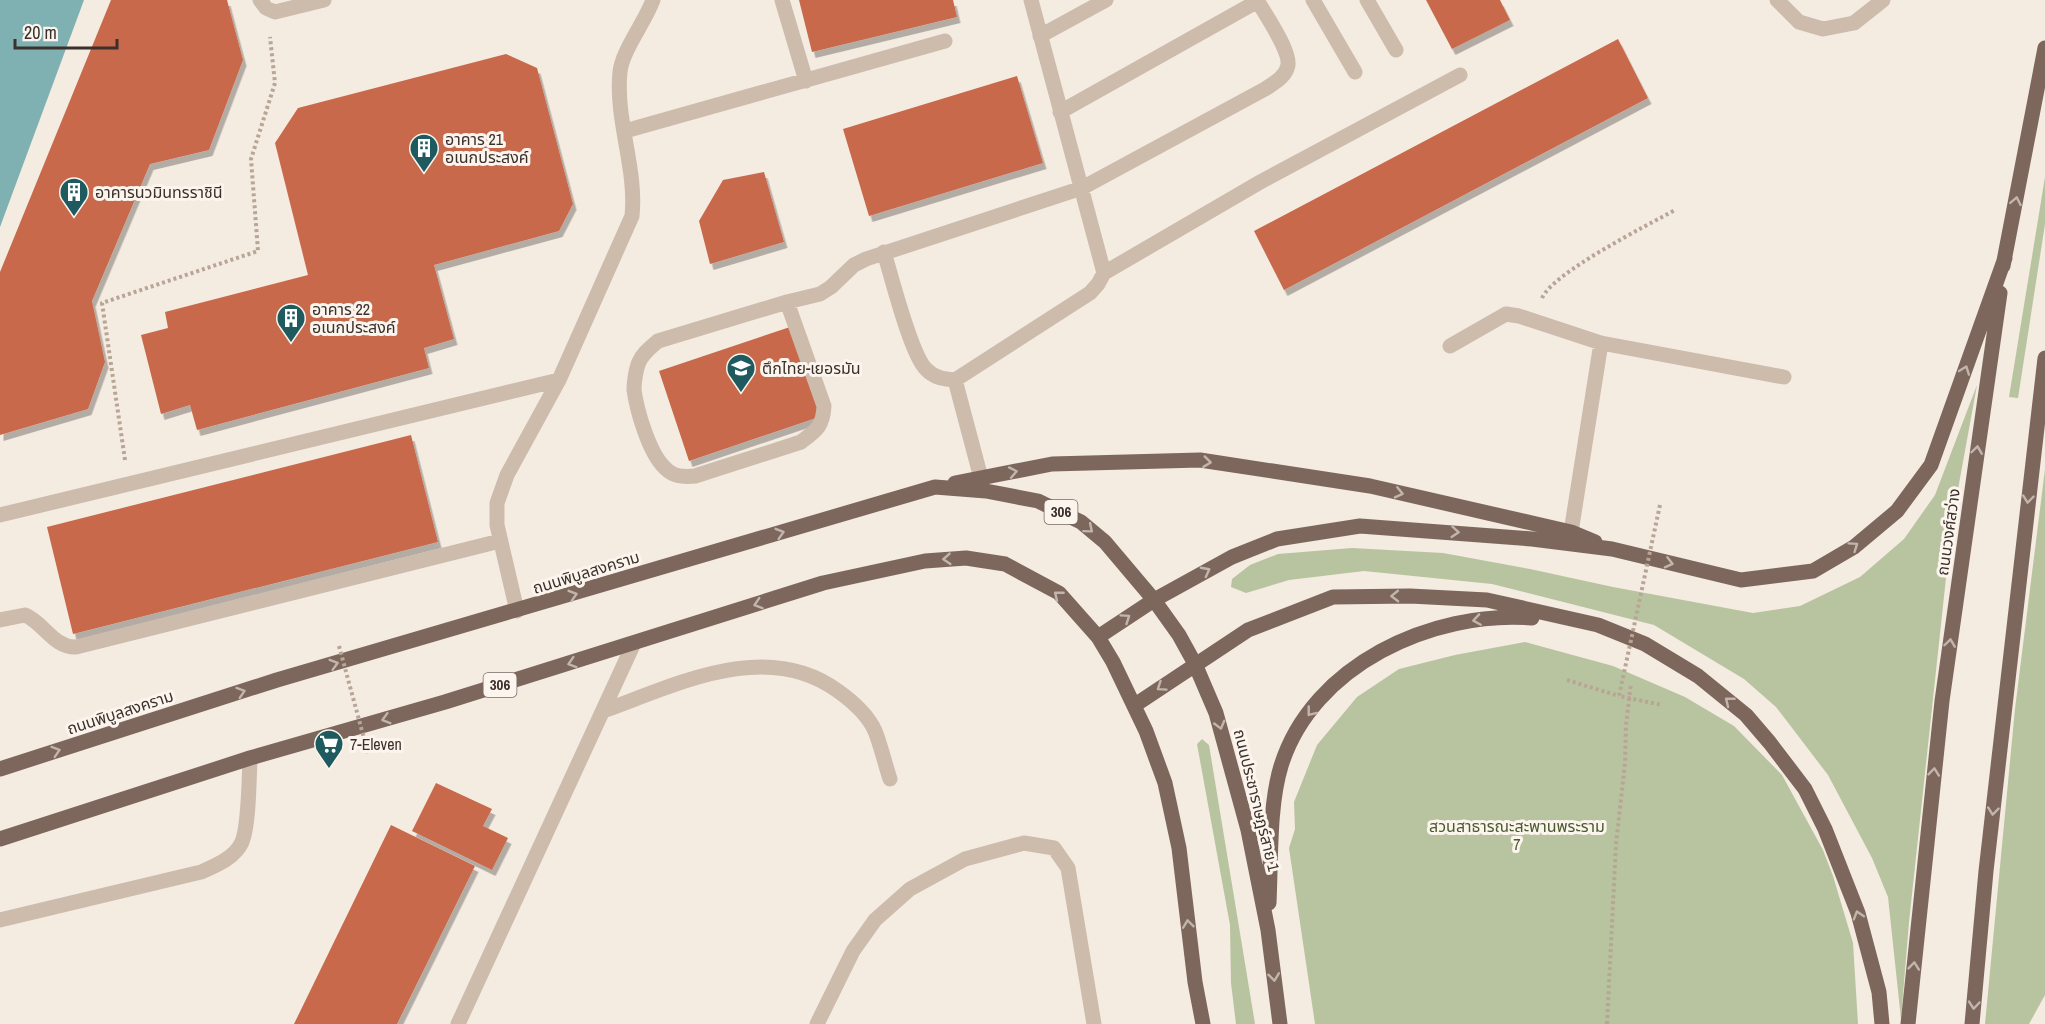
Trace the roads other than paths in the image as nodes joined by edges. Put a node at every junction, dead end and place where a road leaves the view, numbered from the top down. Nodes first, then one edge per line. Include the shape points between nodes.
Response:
1 (324, 0) edge
2 (653, 0) edge
3 (782, 0) edge
4 (1031, 0) edge
5 (1106, 0) edge
6 (1313, 0) edge
7 (1367, 0) edge
8 (1777, 0) edge
9 (1883, 0) edge
10 (1257, 1) edge
11 (263, 4) edge
12 (1040, 36) junction
13 (945, 41) dead end
14 (2045, 48) edge
15 (1396, 50) dead end
16 (1355, 72) dead end
17 (1460, 75) dead end
18 (806, 81) junction
19 (1060, 112) junction
20 (625, 131) junction
21 (1082, 188) junction
22 (884, 252) junction
23 (2005, 258) junction
24 (1104, 273) junction
25 (787, 302) junction
26 (1601, 343) junction
27 (1450, 346) dead end
28 (2045, 357) edge
29 (1784, 377) dead end
30 (559, 380) junction
31 (955, 380) junction
32 (981, 478) junction
33 (935, 487) junction
34 (0, 516) edge
35 (1571, 531) junction
36 (500, 540) junction
37 (1612, 549) junction
38 (1154, 600) junction
39 (517, 611) junction
40 (0, 620) edge
41 (1598, 625) junction
42 (1098, 637) junction
43 (634, 644) junction
44 (1195, 664) junction
45 (1135, 705) junction
46 (603, 711) junction
47 (250, 758) junction
48 (0, 769) edge
49 (890, 779) dead end
50 (0, 839) edge
51 (0, 920) edge
52 (1268, 930) junction
53 (458, 1024) edge
54 (817, 1024) edge
55 (1094, 1024) edge
56 (1203, 1024) edge
57 (1280, 1024) edge
58 (1882, 1024) edge
59 (1908, 1024) edge
60 (1972, 1024) edge

1 - 11 street via 275,12
2 - 20 street via 620,70
3 - 18 street
4 - 12 street
5 - 12 street
6 - 16 street
7 - 15 street
8 - 9 street via 1799,22 1823,29 1854,23
10 - 19 street
10 - 21 street via 1285,52 1288,65 1283,77
12 - 19 street
13 - 18 street
23 -> 14 main road, ถนนวงศ์สว่าง
17 - 24 street via 1262,181
18 - 20 street
19 - 21 street
20 - 30 street via 634,198 632,216
21 - 22 street
21 - 24 street
22 - 25 street via 854,265 820,294
22 - 31 street via 924,368 939,378
37 -> 23 main road via 1741,580 1813,571 1854,547 1897,511 1931,465
59 -> 23 main road, ถนนวงศ์สว่าง via 1942,701
24 - 31 street via 1090,293
25 - 25 street via 658,342 646,351 638,364 634,388 655,456 665,469 680,477 695,476 801,442 816,431 823,420 824,406
26 - 27 street via 1506,314
26 - 29 street
26 - 35 street
28 -> 60 main road
30 - 34 street
30 - 36 street via 507,475 497,503
31 - 32 street
32 - 33 main road
32 -> 35 main road via 1052,464 1200,460 1370,486
33 -> 38 main road, ถนนพิบูลสงคราม / 306 via 1038,501 1081,522 1105,542
39 -> 33 main road, ถนนพิบูลสงคราม / 306
35 - 37 main road
36 - 39 street
36 - 40 street via 76,647 61,645 41,624 25,615
38 -> 37 main road via 1232,557 1277,539 1360,526
42 -> 38 main road
38 - 44 main road, ถนนประชาราษฎร์สาย 1
48 -> 39 main road, ถนนพิบูลสงคราม / 306
41 -> 44 main road via 1487,600 1333,597 1248,630
41 -> 52 main road via 1507,616 1432,630 1394,644 1357,666 1326,693 1299,728 1281,766 1273,814
58 -> 41 main road via 1879,992 1858,913 1805,789 1746,715 1698,676 1645,644
42 -> 43 main road, 306 via 1059,593 1005,564 966,558 925,561 823,583
42 - 45 main road
43 - 46 street
43 -> 47 main road, 306
44 -> 45 main road
44 -> 52 main road, ถนนประชาราษฎร์สาย 1 via 1216,713 1246,819
56 -> 45 main road via 1179,848 1165,783
46 - 49 street via 704,674 763,665 793,670 826,682 853,702 874,729
46 - 53 street
47 - 50 main road, 306
47 - 51 street via 241,843 224,862 201,872
52 -> 57 main road, ถนนประชาราษฎร์สาย 1
54 - 55 street via 853,951 875,920 910,889 965,859 1024,843 1054,848 1068,868

